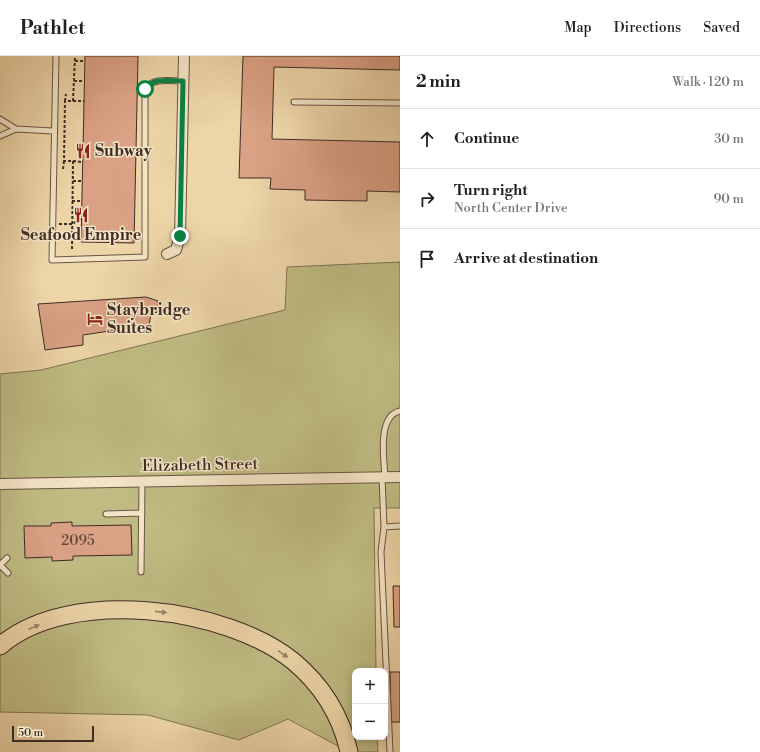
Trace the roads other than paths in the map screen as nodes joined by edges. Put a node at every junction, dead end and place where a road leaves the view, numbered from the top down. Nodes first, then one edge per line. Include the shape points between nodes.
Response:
1 (56, 56) edge
2 (184, 56) edge
3 (183, 81) junction
4 (294, 102) dead end
5 (400, 103) edge
6 (0, 119) edge
7 (16, 129) junction
8 (53, 131) junction
9 (0, 136) edge
10 (167, 254) dead end
11 (400, 411) edge
12 (400, 476) edge
13 (383, 477) junction
14 (142, 482) junction
15 (0, 484) edge
16 (142, 513) junction
17 (106, 514) dead end
18 (400, 526) edge
19 (384, 527) junction
20 (6, 558) dead end
21 (0, 565) edge
22 (142, 572) dead end
23 (8, 573) dead end
24 (0, 646) edge
25 (349, 752) edge
26 (390, 752) edge

1 - 8 lane
2 - 3 street
3 - 8 lane via 154,81 145,89 145,257 52,260
3 - 10 street via 180,236 176,250
4 - 5 lane
6 - 7 lane
7 - 8 lane
7 - 9 lane
11 - 13 lane via 395,412 389,419 384,431
12 - 13 street, Elizabeth Street
13 - 14 street, Elizabeth Street
13 - 19 lane
14 - 15 street, Elizabeth Street
14 - 16 lane
16 - 17 lane
16 - 22 lane
18 - 19 lane
19 - 26 lane via 381,552
20 - 21 lane
21 - 23 lane
24 -> 25 highway via 20,633 43,623 94,611 146,610 176,613 215,622 274,648 309,675 331,703

